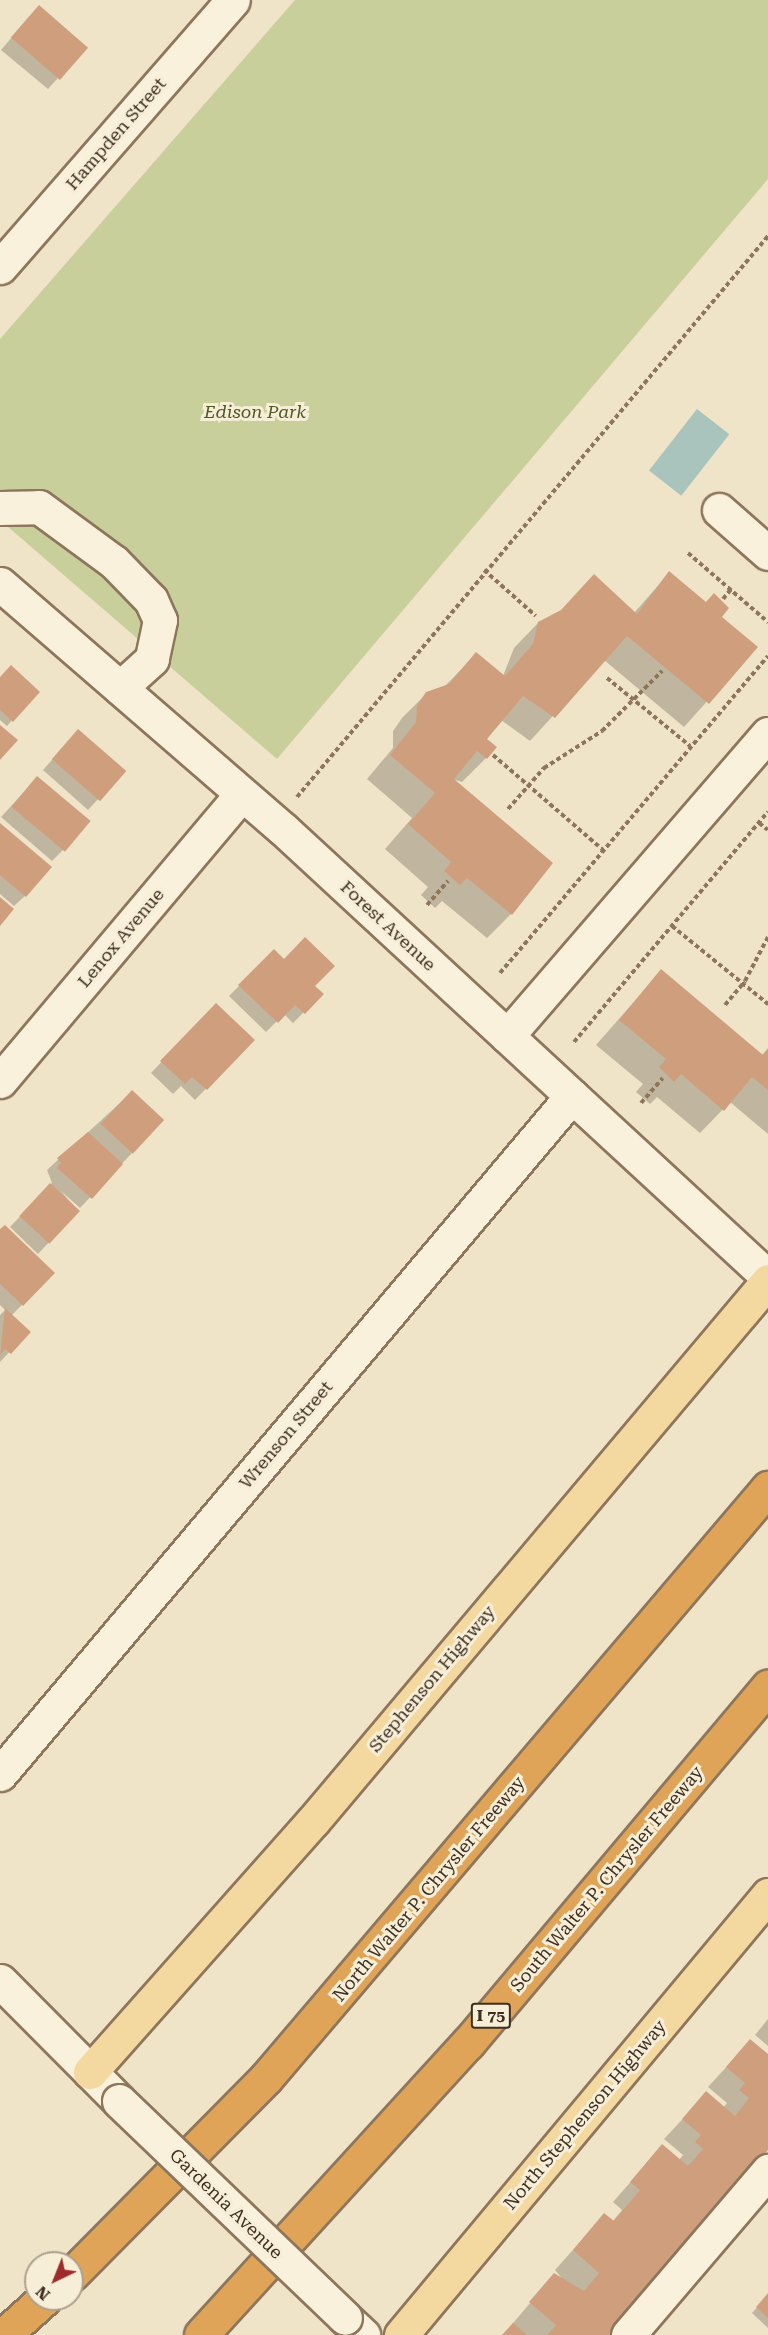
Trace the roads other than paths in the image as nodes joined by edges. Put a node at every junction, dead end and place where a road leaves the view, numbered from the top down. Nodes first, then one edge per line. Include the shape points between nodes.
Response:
1 (233, 0) edge
2 (0, 267) edge
3 (0, 507) edge
4 (719, 510) dead end
5 (768, 553) edge
6 (0, 584) edge
7 (120, 687) junction
8 (768, 734) edge
9 (242, 794) junction
10 (507, 1036) junction
11 (0, 1081) edge
12 (572, 1096) junction
13 (768, 1279) edge
14 (768, 1488) edge
15 (768, 1687) edge
16 (0, 1774) edge
17 (768, 1895) edge
18 (0, 1981) edge
19 (90, 2072) junction
20 (768, 2171) edge
21 (84, 2262) edge
22 (31, 2311) edge
23 (354, 2326) edge
24 (4, 2335) edge
25 (201, 2335) edge
26 (401, 2335) edge
27 (628, 2335) edge

1 - 2 street, Hampden Street
3 - 7 street via 39,507 114,562 151,600 160,620 152,659
4 - 5 street
6 - 7 street, Forest Avenue
7 - 9 street, Forest Avenue
8 - 10 street
9 - 10 street, Forest Avenue
9 - 11 street, Lenox Avenue
10 - 12 street, Forest Avenue
12 - 13 street, Forest Avenue
12 - 16 street, Wrenson Street
13 - 19 main road, Stephenson Highway via 313,1821
14 - 21 highway, North Walter P. Chrysler Freeway via 266,2078
15 - 25 highway, South Walter P. Chrysler Freeway / I 75 via 468,2043
17 - 26 main road, North Stephenson Highway
18 - 19 street, Gardenia Avenue
19 - 23 street, Gardenia Avenue, bridge
20 - 27 street
22 - 24 highway

